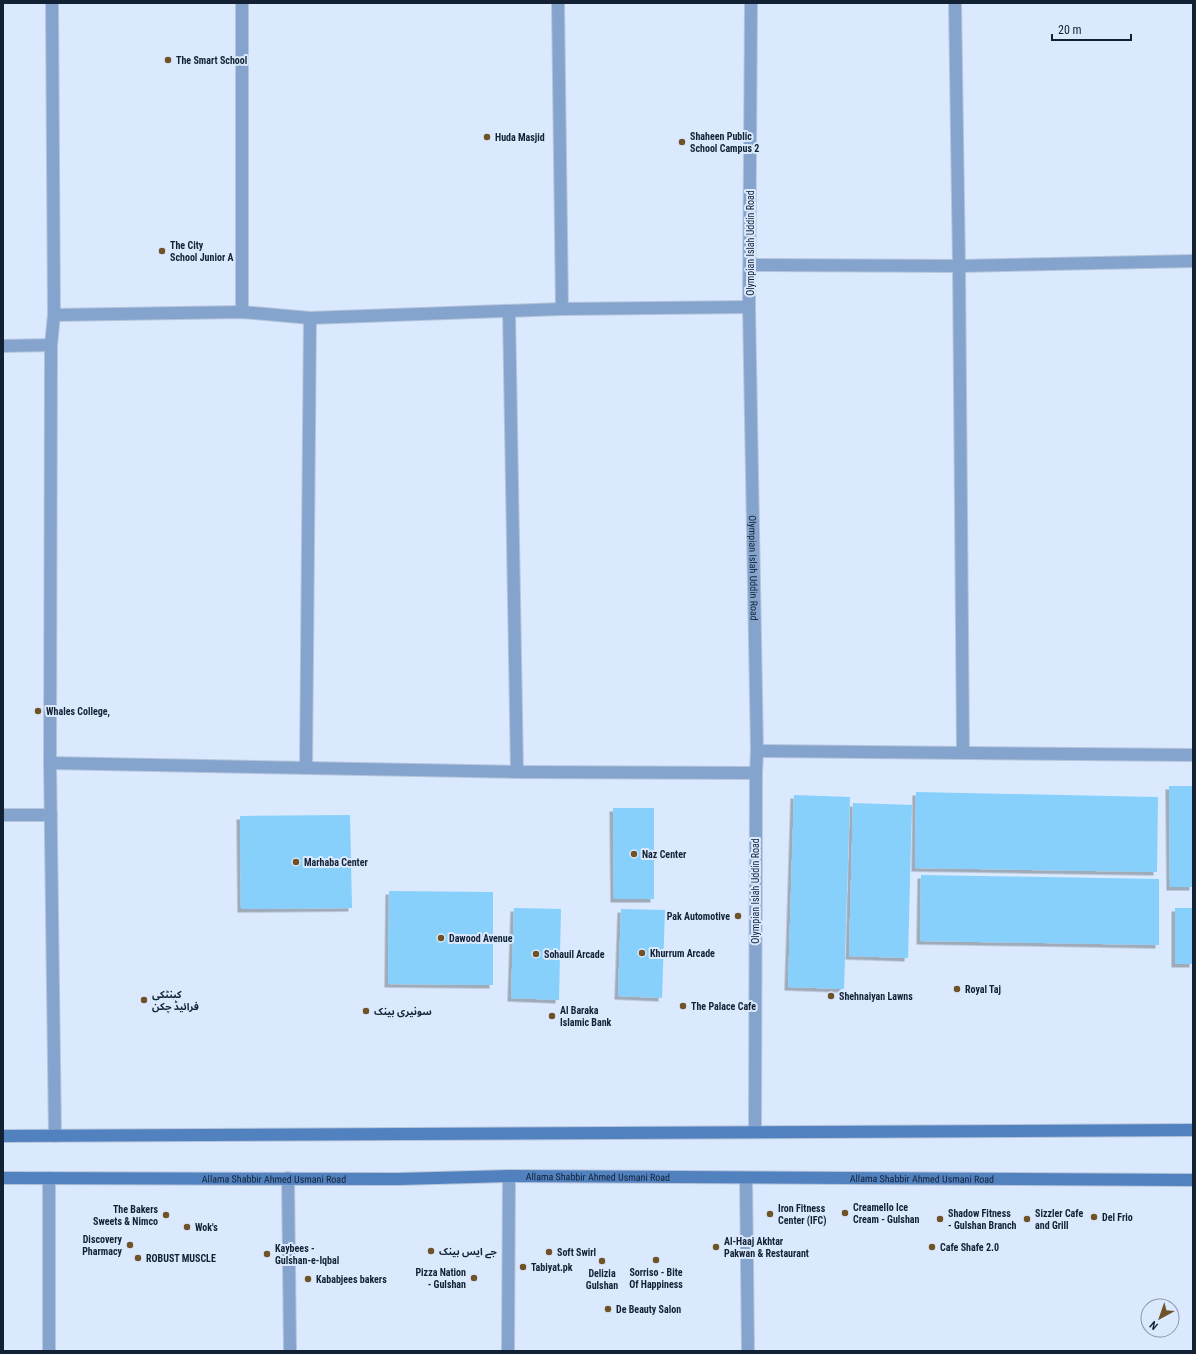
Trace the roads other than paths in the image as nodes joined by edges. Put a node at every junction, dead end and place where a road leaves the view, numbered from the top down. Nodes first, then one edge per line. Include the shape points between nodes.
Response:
1 (52, 3) edge
2 (242, 3) edge
3 (558, 3) edge
4 (751, 3) edge
5 (954, 3) edge
6 (1193, 261) edge
7 (750, 265) junction
8 (959, 266) junction
9 (749, 307) junction
10 (562, 310) junction
11 (509, 311) junction
12 (242, 312) junction
13 (54, 315) junction
14 (310, 318) junction
15 (51, 345) junction
16 (3, 346) edge
17 (757, 751) junction
18 (963, 752) junction
19 (1193, 756) edge
20 (50, 763) junction
21 (306, 768) junction
22 (517, 772) junction
23 (756, 773) junction
24 (51, 814) junction
25 (3, 815) edge
26 (1193, 1130) edge
27 (755, 1132) junction
28 (3, 1136) edge
29 (55, 1136) junction
30 (509, 1176) junction
31 (3, 1178) edge
32 (49, 1178) junction
33 (288, 1178) junction
34 (746, 1178) junction
35 (1193, 1180) edge
36 (49, 1351) edge
37 (290, 1351) edge
38 (508, 1351) edge
39 (748, 1351) edge

1 - 13 street
2 - 12 street
3 - 10 street
4 - 7 street, Olympian Islah Uddin Road
5 - 8 street
6 - 8 street
7 - 8 street
7 - 9 street, Olympian Islah Uddin Road
8 - 18 street
9 - 10 street
9 - 17 street, Olympian Islah Uddin Road
10 - 11 street
11 - 14 street
11 - 22 street
12 - 13 street
12 - 14 street
13 - 15 street
14 - 21 street
15 - 16 street
15 - 20 street
17 - 18 street
17 - 23 street, Olympian Islah Uddin Road
18 - 19 street
20 - 21 street
20 - 24 street
21 - 22 street
22 - 23 street
23 - 27 street, Olympian Islah Uddin Road
24 - 25 street
24 - 29 street
26 - 27 main road
27 - 29 main road
28 - 29 main road
30 - 33 main road, Allama Shabbir Ahmed Usmani Road
30 - 34 main road, Allama Shabbir Ahmed Usmani Road
30 - 38 street
31 - 32 main road, Allama Shabbir Ahmed Usmani Road
32 - 33 main road, Allama Shabbir Ahmed Usmani Road
32 - 36 street
33 - 37 street
34 - 35 main road, Allama Shabbir Ahmed Usmani Road
34 - 39 street

